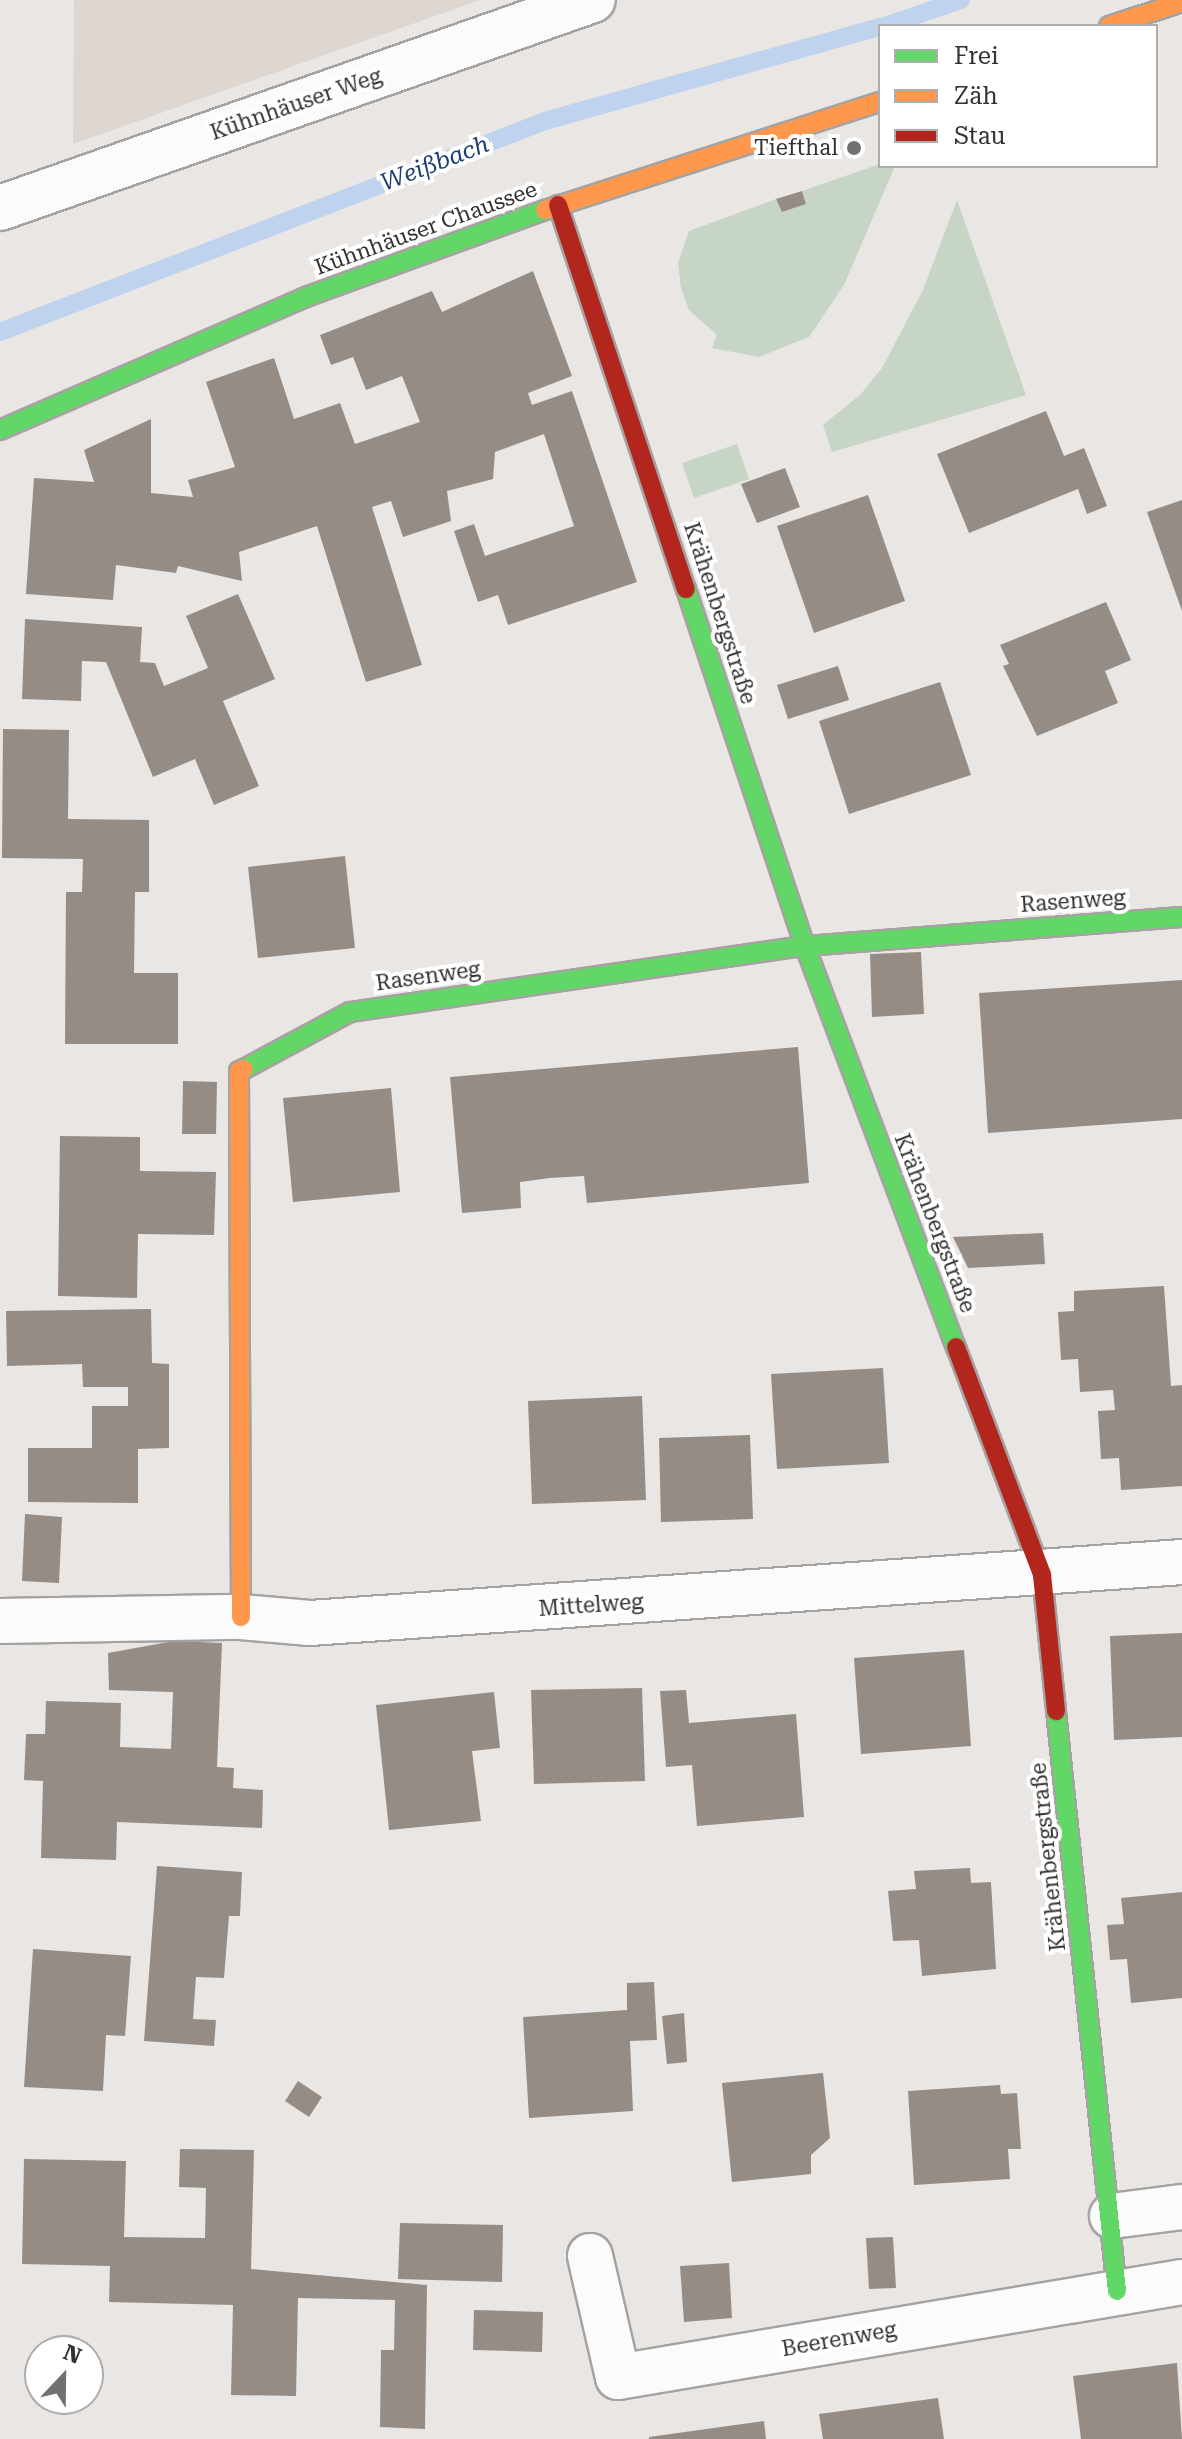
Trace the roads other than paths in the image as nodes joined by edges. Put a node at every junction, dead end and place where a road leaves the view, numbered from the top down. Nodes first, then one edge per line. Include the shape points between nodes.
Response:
1 (593, 0) edge
2 (1182, 2) edge
3 (1115, 24) edge
4 (878, 103) edge
5 (558, 205) junction
6 (0, 208) edge
7 (0, 430) edge
8 (1182, 917) edge
9 (805, 946) junction
10 (1182, 1562) edge
11 (1042, 1575) junction
12 (241, 1617) junction
13 (0, 1621) edge
14 (1182, 2207) edge
15 (1112, 2216) junction
16 (590, 2256) dead end
17 (1182, 2282) edge
18 (1117, 2291) junction

1 - 6 street, Kühnhäuser Weg
2 - 3 street
4 - 5 street, Kühnhäuser Chaussee
5 - 7 street, Kühnhäuser Chaussee via 306,297
5 - 9 street, Krähenbergstraße
8 - 9 street, Rasenweg
9 - 11 street, Krähenbergstraße
9 - 12 street, Rasenweg via 350,1012 239,1071
10 - 11 street, Mittelweg
11 - 12 street, Mittelweg via 310,1623
11 - 15 street, Krähenbergstraße
12 - 13 street, Mittelweg
14 - 15 street
15 - 18 street, Krähenbergstraße
16 - 18 street, Beerenweg via 618,2377
17 - 18 street, Beerenweg

